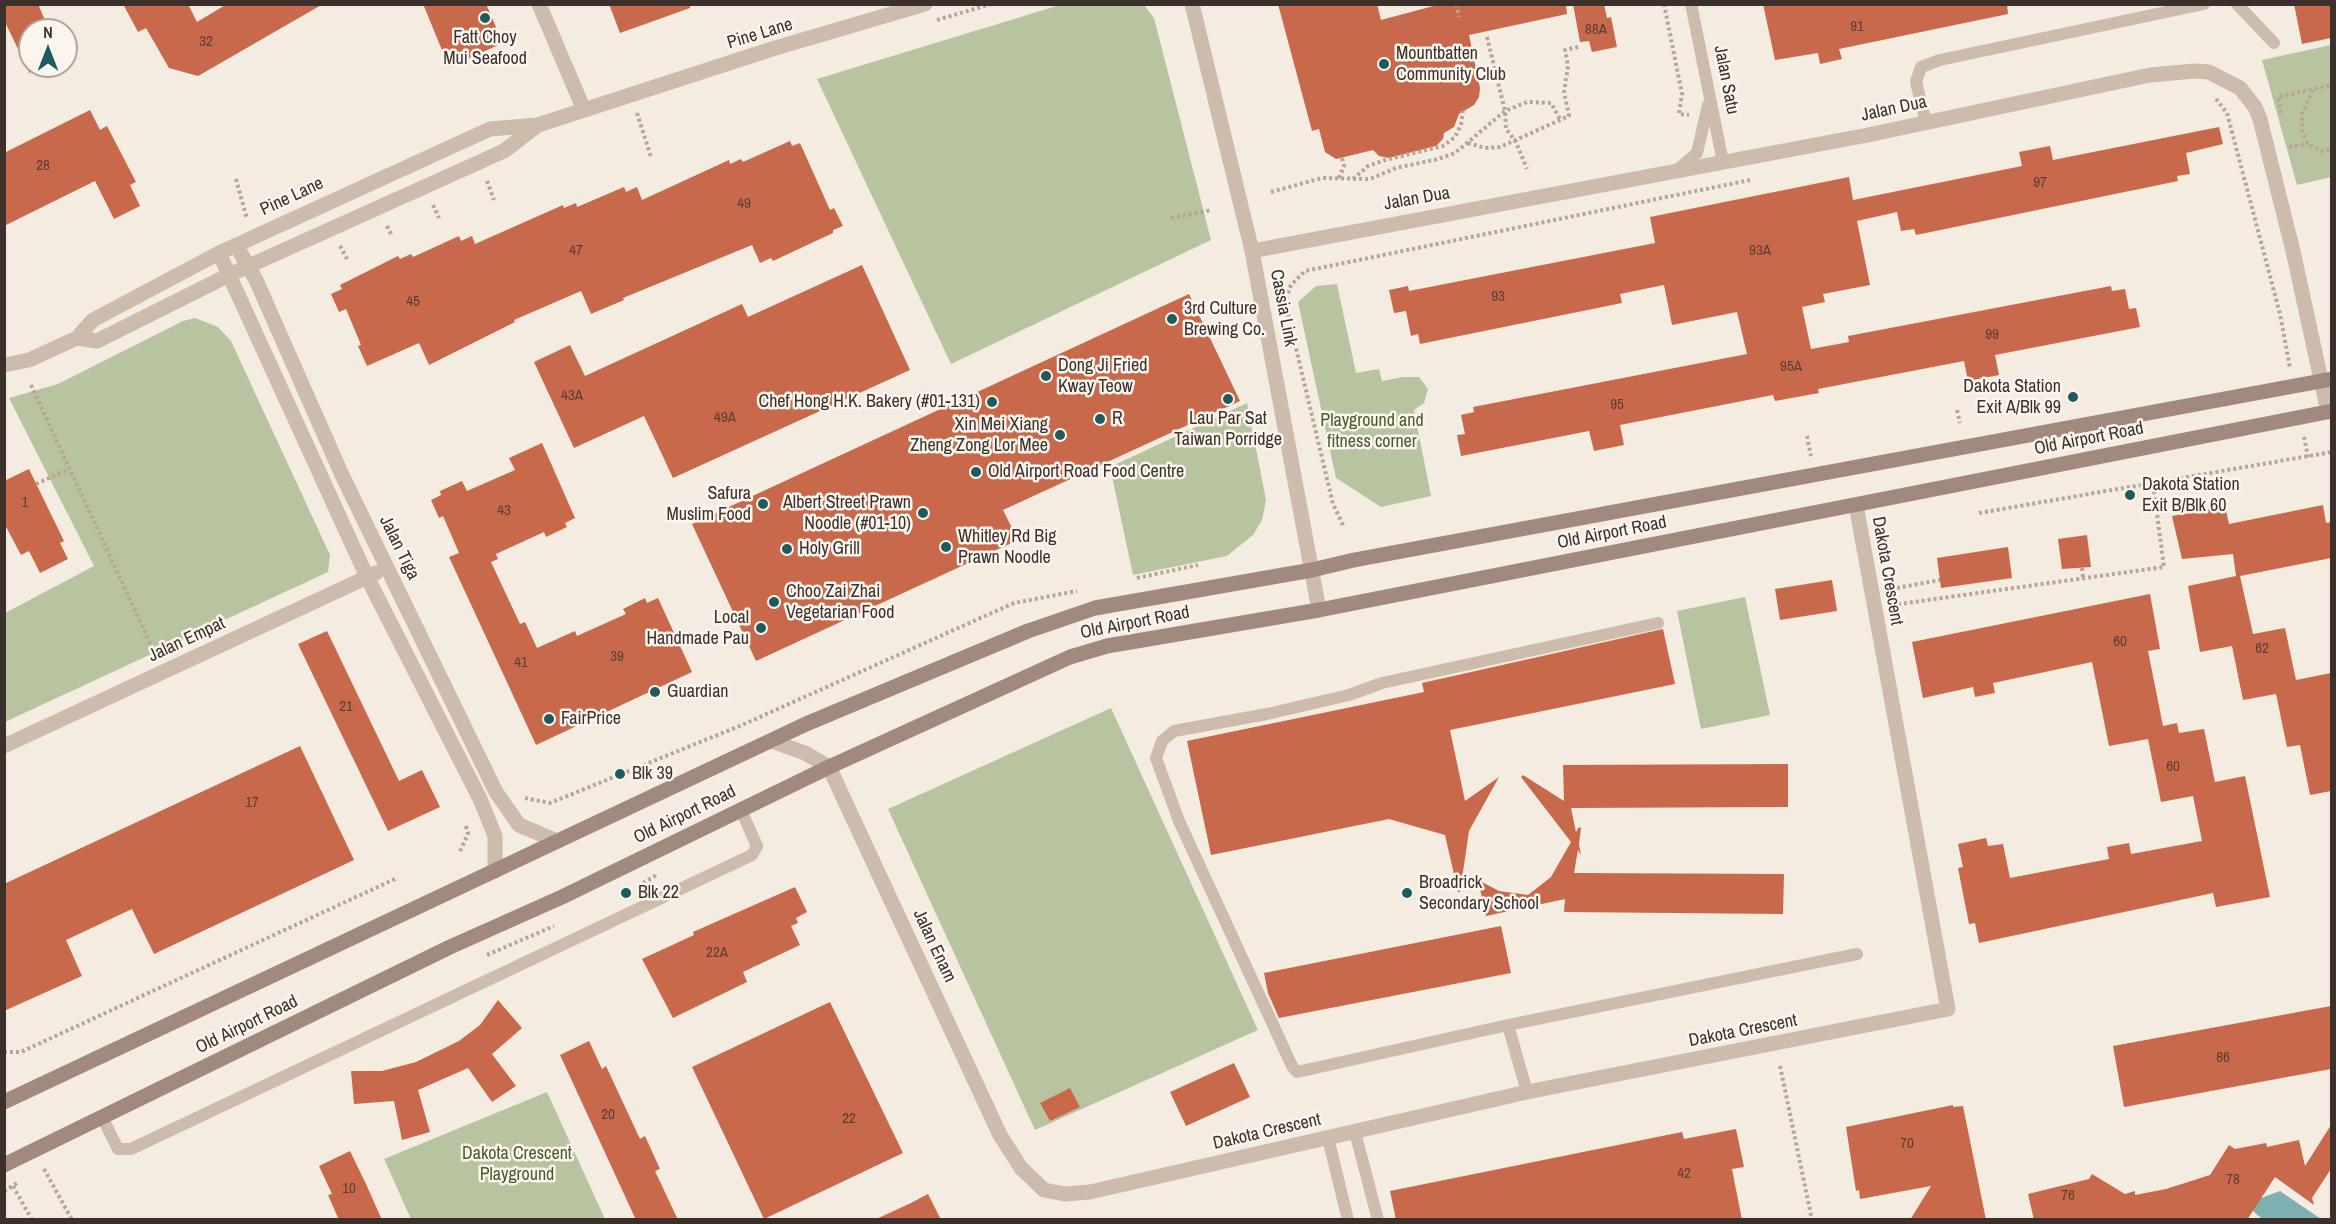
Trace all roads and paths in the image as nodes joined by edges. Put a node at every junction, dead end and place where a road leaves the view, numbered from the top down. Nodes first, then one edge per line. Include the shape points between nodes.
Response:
1 (539, 4) edge
2 (925, 4) edge
3 (1456, 4) edge
4 (1664, 4) edge
5 (1691, 4) edge
6 (2204, 4) edge
7 (2237, 4) edge
8 (1192, 8) edge
9 (2149, 10) edge
10 (1459, 17) dead end
11 (1487, 37) dead end
12 (2274, 43) dead end
13 (1578, 47) dead end
14 (2331, 85) edge
15 (2313, 89) junction
16 (2214, 95) dead end
17 (1710, 96) junction
18 (2278, 97) dead end
19 (584, 110) junction
20 (636, 110) dead end
21 (1463, 111) dead end
22 (1505, 111) junction
23 (1679, 114) dead end
24 (1560, 119) junction
25 (1926, 123) junction
26 (538, 125) junction
27 (1516, 142) junction
28 (1468, 143) junction
29 (2308, 144) junction
30 (2289, 147) dead end
31 (2331, 150) edge
32 (651, 157) dead end
33 (1342, 158) dead end
34 (1723, 162) junction
35 (1527, 169) dead end
36 (1676, 171) junction
37 (1339, 178) junction
38 (1758, 178) dead end
39 (236, 179) dead end
40 (1353, 179) junction
41 (488, 184) dead end
42 (1271, 192) dead end
43 (494, 200) dead end
44 (1212, 210) dead end
45 (247, 218) dead end
46 (1170, 218) dead end
47 (236, 245) junction
48 (340, 246) dead end
49 (1252, 251) junction
50 (219, 253) junction
51 (347, 259) dead end
52 (248, 267) junction
53 (231, 274) junction
54 (77, 338) junction
55 (2285, 345) dead end
56 (4, 365) edge
57 (2327, 380) edge
58 (31, 385) dead end
59 (1957, 410) dead end
60 (2330, 412) edge
61 (1960, 423) dead end
62 (2331, 452) edge
63 (69, 469) junction
64 (342, 475) junction
65 (324, 483) junction
66 (2153, 483) junction
67 (36, 484) dead end
68 (1856, 505) junction
69 (1979, 513) dead end
70 (1343, 525) dead end
71 (1198, 565) dead end
72 (2082, 567) dead end
73 (386, 568) junction
74 (1312, 570) junction
75 (367, 577) junction
76 (1132, 579) dead end
77 (2084, 579) junction
78 (1940, 580) dead end
79 (1088, 588) dead end
80 (1890, 589) dead end
81 (1889, 606) dead end
82 (1319, 610) junction
83 (1658, 623) dead end
84 (163, 672) junction
85 (771, 741) junction
86 (4, 746) edge
87 (829, 767) junction
88 (518, 793) dead end
89 (741, 810) junction
90 (466, 826) dead end
91 (557, 841) junction
92 (460, 851) dead end
93 (495, 871) junction
94 (665, 871) dead end
95 (395, 879) dead end
96 (635, 888) dead end
97 (552, 920) dead end
98 (560, 923) dead end
99 (512, 944) dead end
100 (485, 950) dead end
101 (1857, 954) dead end
102 (1509, 1025) junction
103 (4, 1052) edge
104 (1780, 1066) dead end
105 (1527, 1092) junction
106 (4, 1102) edge
107 (102, 1117) junction
108 (1355, 1132) junction
109 (1328, 1138) junction
110 (4, 1164) edge
111 (54, 1164) dead end
112 (44, 1169) junction
113 (37, 1172) dead end
114 (22, 1181) dead end
115 (13, 1186) junction
116 (1044, 1190) joint
117 (4, 1191) edge
118 (32, 1220) edge
119 (72, 1220) edge
120 (1348, 1220) edge
121 (1378, 1220) edge
122 (1812, 1220) edge

1 - 19 street
2 - 19 street, Pine Lane
3 - 10 path
4 - 23 path via 1682,94
5 - 17 lane, Jalan Satu
6 - 9 lane
7 - 12 lane
8 - 49 street, Cassia Link
9 - 25 lane via 1921,67 1916,82
11 - 22 path
13 - 24 path via 1565,50 1568,66 1564,92 1569,116
14 - 15 path
15 - 18 path
15 - 29 path via 2302,114 2302,131
16 - 55 path via 2227,113
17 - 34 lane, Jalan Satu
17 - 36 lane via 1697,153
19 - 26 street, Pine Lane
20 - 32 path
21 - 40 path via 1458,131 1443,146 1368,166
22 - 24 path via 1527,102 1551,103
22 - 27 path via 1506,129
22 - 28 path
24 - 27 path
25 - 34 street, Jalan Dua
25 - 57 street, Jalan Dua via 2150,75 2209,72 2232,82 2251,102 2260,119
26 - 47 street, Pine Lane via 490,129
26 - 52 street, Pine Lane via 504,151
27 - 28 path via 1485,148
27 - 35 path
28 - 40 path via 1438,159 1396,168 1370,179
29 - 30 path
29 - 31 path via 2322,151
33 - 37 path via 1344,166
34 - 36 street, Jalan Dua
36 - 49 street, Jalan Dua
37 - 40 path
37 - 42 path via 1322,178
38 - 70 path via 1305,271 1291,285 1285,302 1333,504
39 - 45 path
41 - 43 path
44 - 46 path
47 - 50 street, Pine Lane
47 - 52 street, Jalan Tiga
48 - 51 path
49 - 74 street, Cassia Link
50 - 53 street
50 - 54 street, Pine Lane via 93,320
52 - 53 street, Pine Lane
52 - 64 street, Jalan Tiga
53 - 54 street, Pine Lane via 97,341
53 - 65 street
54 - 56 street, Pine Lane via 29,360
57 - 60 street
57 - 74 main road, Old Airport Road
58 - 63 path
59 - 61 path
60 - 68 main road, Old Airport Road
62 - 66 path
63 - 67 path
63 - 84 path
64 - 65 lane
64 - 73 street, Jalan Tiga
65 - 75 street
66 - 69 path
66 - 77 path via 2164,567
68 - 82 main road, Old Airport Road
68 - 105 street, Dakota Crescent via 1948,1009
71 - 76 path
72 - 77 path
73 - 75 street, Jalan Empat
73 - 91 street, Jalan Tiga via 496,792 519,825
74 - 82 street, Cassia Link
74 - 85 main road, Old Airport Road via 1095,608 1028,631
75 - 84 street, Jalan Empat
75 - 93 street via 480,799 495,836
77 - 81 path
78 - 80 path
79 - 88 path via 1014,603 742,725 550,803 528,800
82 - 87 main road, Old Airport Road via 1107,646 1070,657
83 - 102 lane via 1382,682 1348,695 1267,714 1174,731 1162,741 1156,758 1179,821 1297,1072
84 - 86 street, Jalan Empat
85 - 87 street
85 - 91 main road, Old Airport Road
87 - 89 main road, Old Airport Road
87 - 116 street, Jalan Enam via 1000,1135 1021,1168
89 - 107 main road, Old Airport Road
89 - 107 lane via 757,846 752,855 131,1149 118,1149
90 - 92 path via 468,834
91 - 93 main road, Old Airport Road
93 - 106 main road, Old Airport Road
94 - 96 path
95 - 103 path via 21,1052
97 - 100 path
98 - 99 path
101 - 102 lane
102 - 105 lane
104 - 122 path
105 - 108 street, Dakota Crescent
107 - 110 main road, Old Airport Road
108 - 109 street, Dakota Crescent
108 - 121 lane
109 - 116 street, Dakota Crescent via 1090,1192 1065,1194
109 - 120 lane
111 - 112 path
112 - 113 path
112 - 119 path
114 - 115 path
115 - 117 path
115 - 118 path

